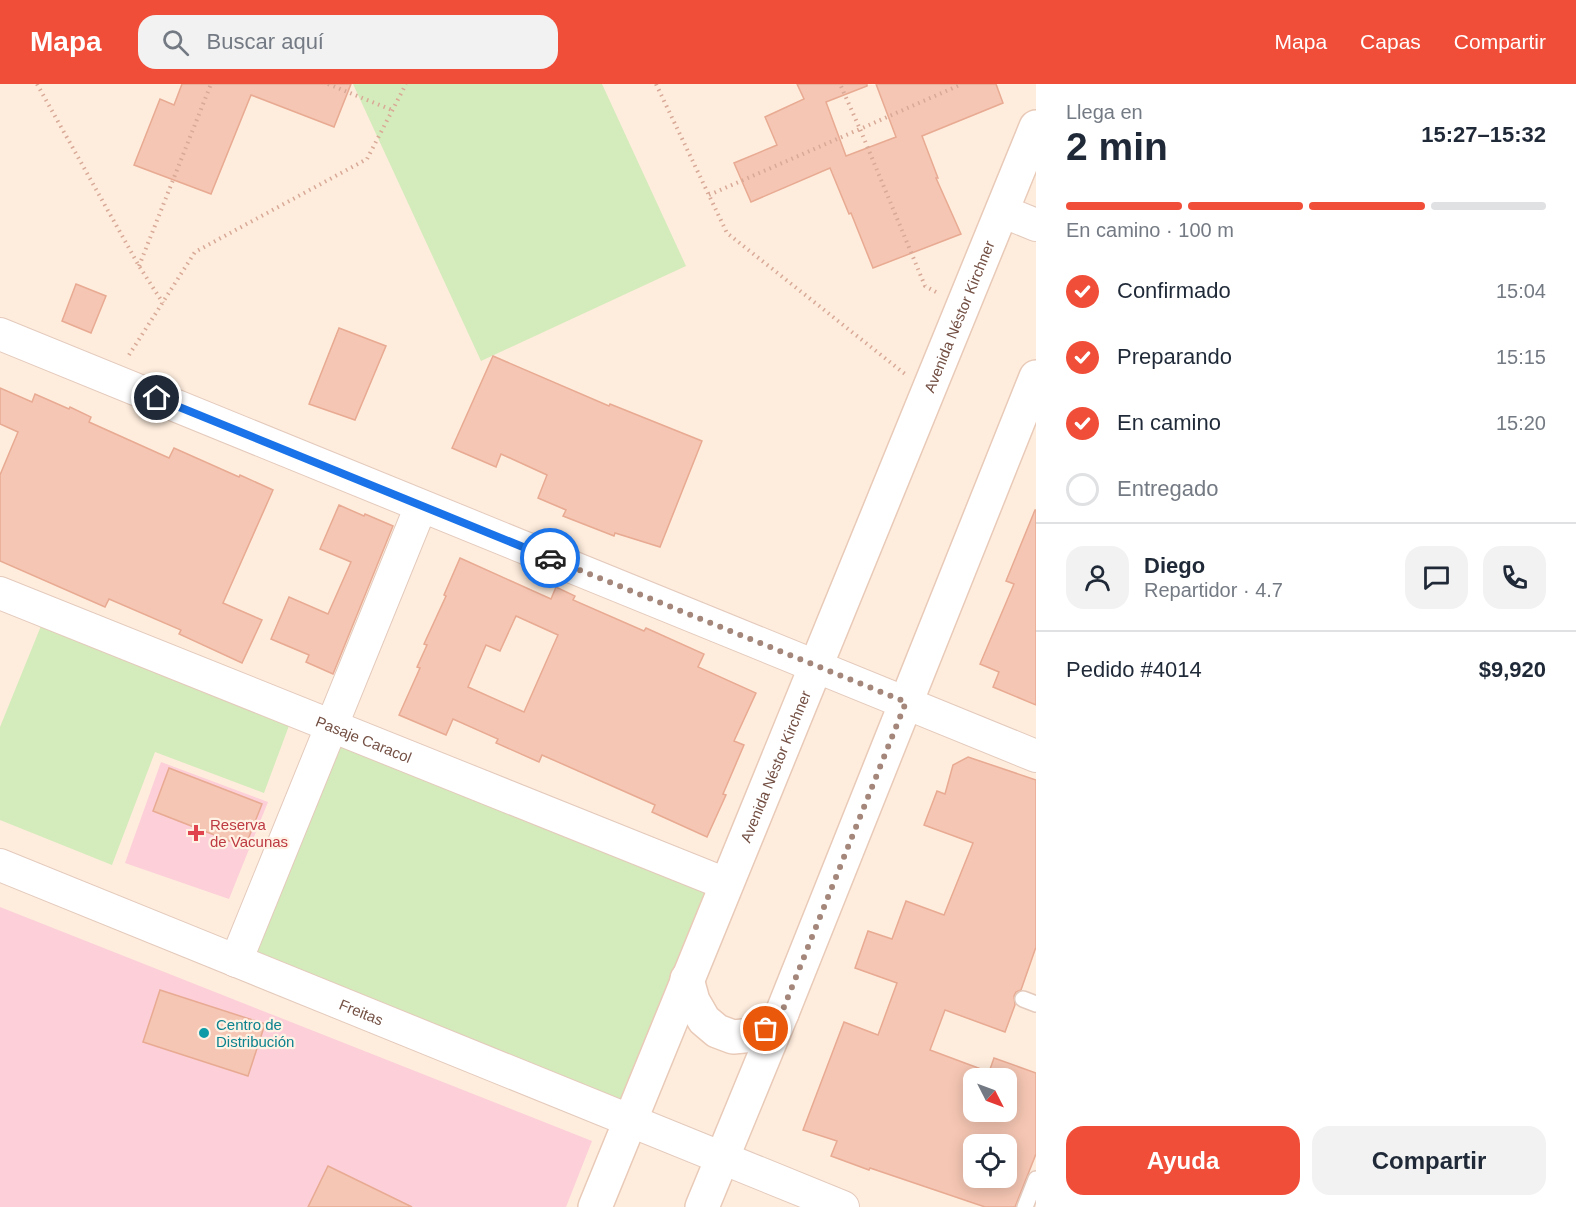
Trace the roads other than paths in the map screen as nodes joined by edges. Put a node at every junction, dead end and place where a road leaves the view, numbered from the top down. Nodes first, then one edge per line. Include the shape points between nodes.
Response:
1 (1036, 127) edge
2 (1002, 211) junction
3 (1036, 225) edge
4 (0, 334) edge
5 (1036, 377) edge
6 (421, 506) junction
7 (0, 593) edge
8 (815, 665) junction
9 (906, 702) junction
10 (333, 726) junction
11 (1036, 756) edge
12 (0, 865) edge
13 (726, 884) junction
14 (236, 961) junction
15 (687, 979) junction
16 (782, 1012) junction
17 (629, 1120) junction
18 (722, 1158) junction
19 (1036, 1179) edge
20 (594, 1207) edge
21 (702, 1207) edge
22 (843, 1207) edge
23 (1025, 1207) edge

1 - 2 main road, Avenida Néstor Kirchner
2 - 3 street
2 - 8 main road, Avenida Néstor Kirchner
4 - 6 street
5 - 9 main road
6 - 8 street
6 - 10 street
7 - 10 street, Pasaje Caracol
8 - 9 street
8 - 13 main road, Avenida Néstor Kirchner
9 - 11 street
9 - 16 main road
10 - 13 street, Pasaje Caracol
10 - 14 street
12 - 14 street, Freitas
13 - 15 main road, Avenida Néstor Kirchner
14 - 17 street, Freitas
15 - 16 main road via 704,1020 733,1037 754,1035 766,1029
15 - 17 main road, Avenida Néstor Kirchner
16 - 18 main road
17 - 18 street, Freitas
17 - 20 main road, Avenida Néstor Kirchner
18 - 21 main road
18 - 22 street, Freitas
19 - 23 lane

